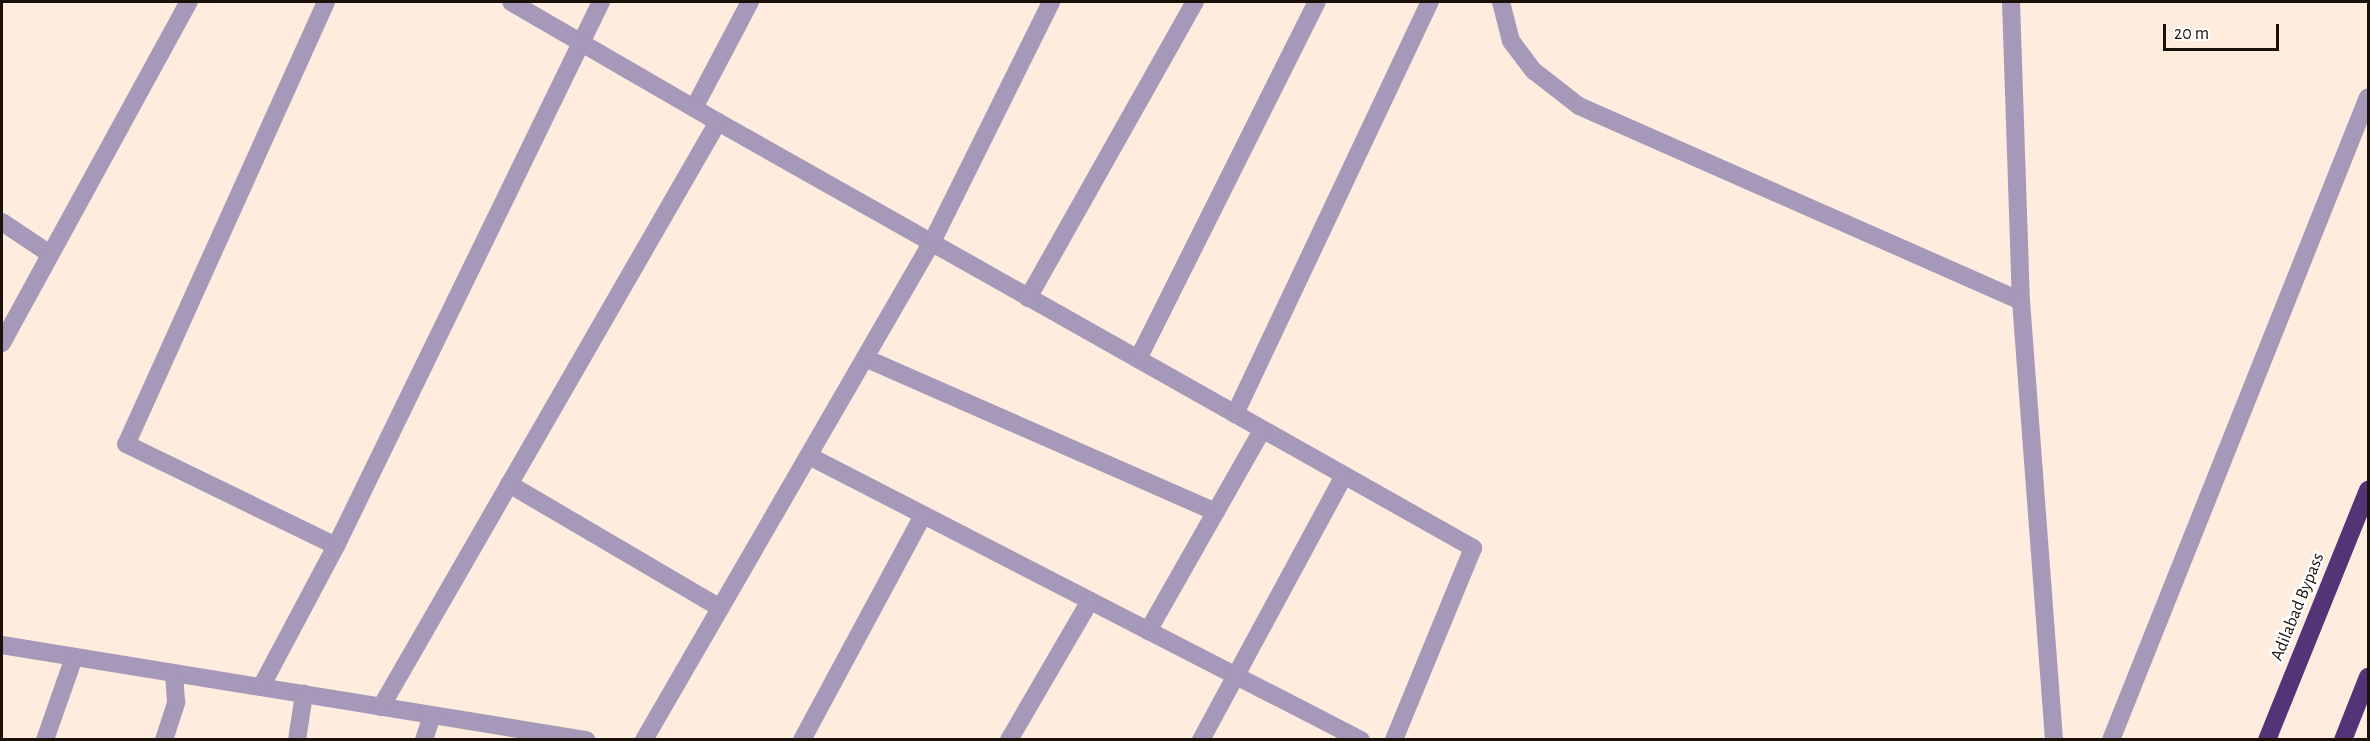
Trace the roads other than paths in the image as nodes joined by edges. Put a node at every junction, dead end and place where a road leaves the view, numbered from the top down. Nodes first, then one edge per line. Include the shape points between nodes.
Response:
1 (189, 2) edge
2 (326, 2) edge
3 (511, 2) edge
4 (601, 2) edge
5 (750, 2) edge
6 (1052, 2) edge
7 (1195, 2) edge
8 (1317, 2) edge
9 (1430, 2) edge
10 (1501, 2) edge
11 (2011, 2) edge
12 (580, 39) junction
13 (2368, 97) edge
14 (694, 108) junction
15 (718, 122) junction
16 (2, 222) edge
17 (933, 240) junction
18 (51, 254) junction
19 (1028, 298) junction
20 (2021, 301) junction
21 (2, 343) edge
22 (865, 358) junction
23 (1138, 359) junction
24 (1235, 414) junction
25 (1262, 429) junction
26 (808, 456) junction
27 (1344, 476) junction
28 (509, 484) junction
29 (2368, 490) edge
30 (1216, 512) junction
31 (923, 515) junction
32 (336, 546) junction
33 (1090, 601) junction
34 (720, 608) junction
35 (1148, 631) junction
36 (2, 645) edge
37 (74, 657) junction
38 (174, 673) junction
39 (1236, 676) junction
40 (2368, 678) edge
41 (261, 687) junction
42 (304, 694) junction
43 (381, 707) junction
44 (432, 715) junction
45 (508, 733) edge
46 (45, 740) edge
47 (164, 740) edge
48 (297, 740) edge
49 (424, 740) edge
50 (586, 740) edge
51 (644, 740) edge
52 (802, 740) edge
53 (1010, 740) edge
54 (1202, 740) edge
55 (1361, 740) edge
56 (1394, 740) edge
57 (2054, 740) edge
58 (2112, 740) edge
59 (2267, 740) edge
60 (2343, 740) edge

1 - 18 street
2 - 32 street via 126,444
3 - 12 street
4 - 12 street
5 - 14 street
6 - 17 street
7 - 19 street
8 - 23 street
9 - 24 street
10 - 20 street via 1510,41 1534,71 1580,106
11 - 20 street
12 - 14 street
12 - 32 street
13 - 58 street
14 - 15 street
15 - 17 street
15 - 28 street
16 - 18 street
17 - 19 street
17 - 22 street
18 - 21 street
19 - 23 street
20 - 57 street
22 - 26 street
22 - 30 street
23 - 24 street
24 - 25 street
25 - 27 street
25 - 30 street
26 - 31 street
26 - 34 street
27 - 39 street
27 - 56 street via 1473,549
28 - 34 street
28 - 43 street
29 - 59 highway, Adilabad Bypass
30 - 35 street
31 - 33 street
31 - 52 street
32 - 41 street
33 - 35 street
33 - 53 street
34 - 51 street
35 - 39 street
36 - 37 street
37 - 38 street
37 - 46 street
38 - 41 street
38 - 47 street via 176,702
39 - 54 street
39 - 55 street
40 - 60 highway
41 - 42 street
42 - 43 street
42 - 48 street
43 - 44 street
44 - 45 street
44 - 49 street
45 - 50 street

